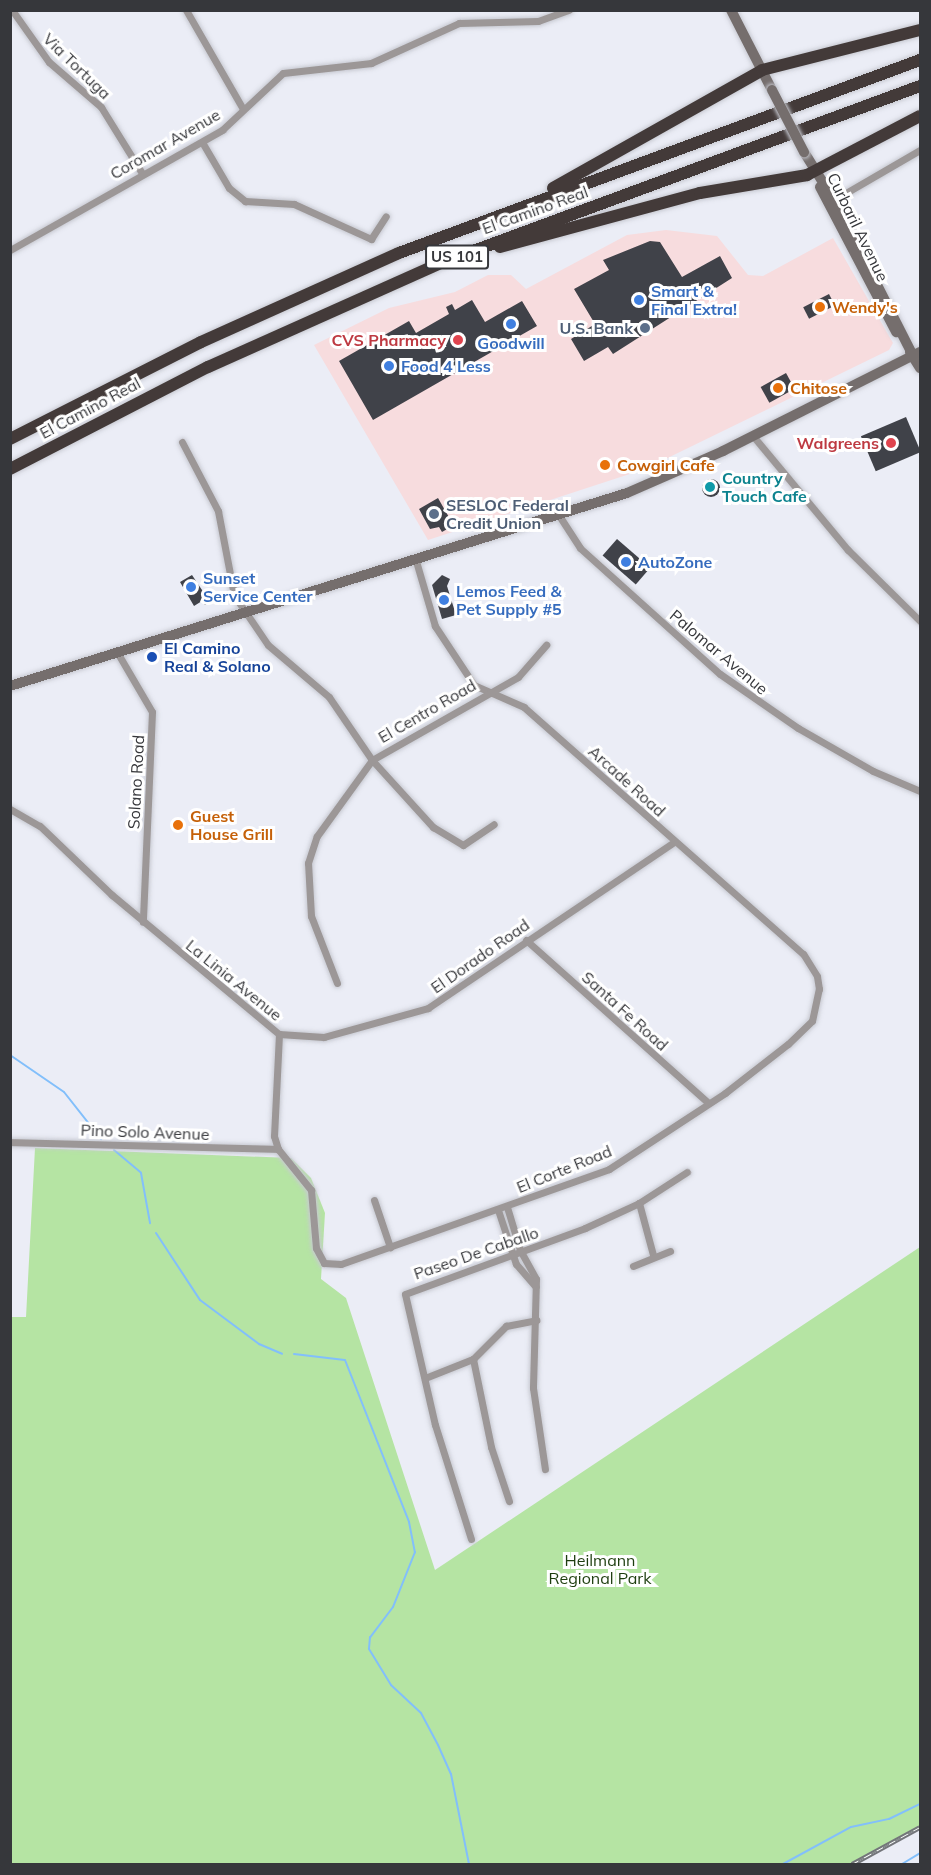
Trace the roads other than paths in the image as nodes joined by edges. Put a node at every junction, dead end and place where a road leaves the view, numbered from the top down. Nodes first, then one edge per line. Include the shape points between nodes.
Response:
1 (12, 10) edge
2 (186, 10) edge
3 (569, 10) edge
4 (731, 10) edge
5 (921, 30) edge
6 (921, 60) edge
7 (762, 70) junction
8 (921, 86) edge
9 (243, 109) junction
10 (921, 116) edge
11 (202, 142) junction
12 (921, 150) edge
13 (815, 172) junction
14 (142, 173) junction
15 (534, 200) junction
16 (831, 202) junction
17 (386, 216) dead end
18 (10, 250) edge
19 (438, 264) junction
20 (917, 354) edge
21 (921, 368) edge
22 (753, 436) junction
23 (10, 439) edge
24 (182, 442) dead end
25 (10, 469) edge
26 (560, 517) junction
27 (416, 561) junction
28 (245, 613) junction
29 (921, 621) edge
30 (546, 645) dead end
31 (117, 652) junction
32 (10, 686) edge
33 (487, 691) junction
34 (372, 760) junction
35 (921, 791) edge
36 (10, 808) edge
37 (494, 824) dead end
38 (674, 842) junction
39 (143, 922) junction
40 (526, 940) junction
41 (337, 983) dead end
42 (812, 1021) joint
43 (279, 1034) junction
44 (707, 1102) junction
45 (10, 1142) edge
46 (278, 1149) junction
47 (687, 1172) dead end
48 (374, 1200) dead end
49 (639, 1203) junction
50 (507, 1207) junction
51 (498, 1210) junction
52 (513, 1230) junction
53 (504, 1233) junction
54 (390, 1247) junction
55 (520, 1250) junction
56 (670, 1251) dead end
57 (511, 1253) junction
58 (653, 1255) junction
59 (327, 1264) joint
60 (633, 1266) dead end
61 (536, 1287) junction
62 (536, 1320) junction
63 (473, 1359) junction
64 (425, 1377) junction
65 (545, 1469) dead end
66 (509, 1501) dead end
67 (471, 1539) dead end

1 - 14 street, Via Tortuga via 50,62 101,107
2 - 9 street
3 - 9 street, Coromar Avenue via 538,21 459,22 371,63 291,70
4 - 7 main road, Curbaril Avenue
5 - 7 highway
6 - 15 highway, El Camino Real / US 101
7 - 13 main road, Curbaril Avenue, bridge
7 - 15 highway
8 - 19 highway, El Camino Real / US 101
9 - 11 street, Coromar Avenue via 228,126
10 - 13 highway
11 - 14 street, Coromar Avenue
11 - 17 street via 229,188 245,201 294,204 371,238
12 - 16 street
13 - 16 main road, Curbaril Avenue
13 - 19 highway via 661,202
14 - 18 street, Coromar Avenue
15 - 23 highway, El Camino Real / US 101 via 281,304
16 - 20 main road, Curbaril Avenue
19 - 25 highway, El Camino Real / US 101 via 208,367
20 - 21 main road, Curbaril Avenue
20 - 22 main road
22 - 26 main road via 649,484
22 - 29 street via 848,550
24 - 28 street via 218,511 231,586
26 - 27 main road
26 - 35 street, Palomar Avenue via 580,549 720,674 798,728 873,771
27 - 28 main road
27 - 33 street, Arcade Road via 435,626 474,685
28 - 31 main road
28 - 34 street via 268,645 345,715
30 - 33 street, El Centro Road via 533,665
31 - 32 main road
31 - 39 street, Solano Road via 152,712
33 - 34 street, El Centro Road
33 - 38 street, Arcade Road via 524,707
34 - 37 street via 423,818 453,842 470,844
34 - 41 street, El Centro Road via 323,826 309,854 311,916
36 - 39 street, La Linia Avenue via 39,826
38 - 40 street, El Dorado Road
38 - 42 street, Arcade Road via 813,965 819,989
39 - 43 street, La Linia Avenue
40 - 43 street, El Dorado Road via 415,1014 324,1037
40 - 44 street, Santa Fe Road
42 - 44 street, El Corte Road via 771,1058
43 - 46 street, La Linia Avenue via 272,1125
44 - 50 street, El Corte Road via 609,1169
45 - 46 street, Pino Solo Avenue
46 - 59 street, La Linia Avenue via 311,1190 316,1248
47 - 49 street, Paseo De Caballo
48 - 54 street
49 - 55 street, Paseo De Caballo via 585,1228
49 - 58 street
50 - 51 street, El Corte Road
50 - 52 street
51 - 53 street
51 - 54 street, El Corte Road
52 - 53 street
52 - 55 street
53 - 57 street
54 - 59 street, El Corte Road via 334,1266
55 - 57 street, Paseo De Caballo
55 - 61 street via 536,1279
56 - 58 street
57 - 61 street via 529,1284
57 - 64 street, Paseo De Caballo via 405,1294
58 - 60 street
61 - 62 street
62 - 63 street via 506,1326
62 - 65 street via 533,1388
63 - 64 street
63 - 66 street via 491,1447
64 - 67 street, Paseo De Caballo

